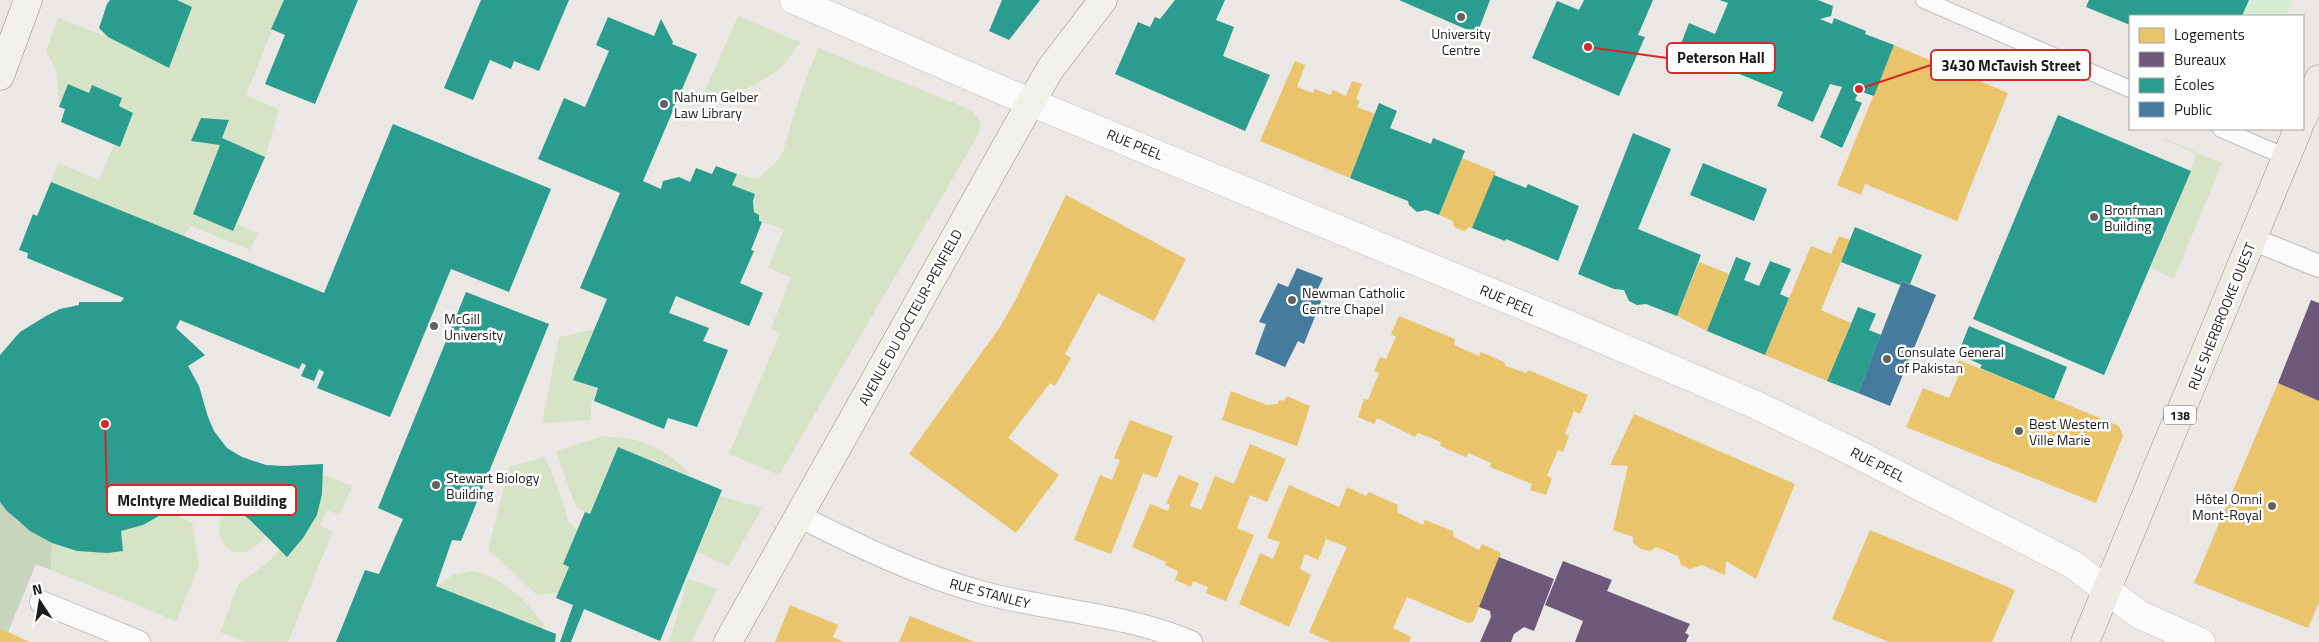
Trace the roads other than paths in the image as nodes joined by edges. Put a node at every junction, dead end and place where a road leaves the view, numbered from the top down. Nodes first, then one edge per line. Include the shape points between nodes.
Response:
1 (28, 0) edge
2 (794, 0) edge
3 (1103, 0) edge
4 (1924, 0) edge
5 (0, 76) edge
6 (2319, 79) edge
7 (2129, 89) edge
8 (1030, 102) junction
9 (2304, 116) edge
10 (2223, 130) edge
11 (2298, 130) edge
12 (2286, 157) junction
13 (2252, 239) junction
14 (2319, 266) edge
15 (799, 516) junction
16 (2106, 591) junction
17 (41, 602) dead end
18 (139, 642) edge
19 (728, 642) edge
20 (1191, 642) edge
21 (2085, 642) edge
22 (2201, 642) edge

1 - 5 main road
2 - 8 street, RUE PEEL
3 - 8 main road, AVENUE DU DOCTEUR-PENFIELD via 1051,68
4 - 7 street
6 - 9 main road
8 - 15 main road, AVENUE DU DOCTEUR-PENFIELD
8 - 16 street, RUE PEEL via 1756,405 2072,564
10 - 12 street
11 - 12 main road, RUE SHERBROOKE OUEST / 138
12 - 13 main road, RUE SHERBROOKE OUEST / 138
13 - 14 street
13 - 16 main road, RUE SHERBROOKE OUEST / 138
15 - 19 main road, AVENUE DU DOCTEUR-PENFIELD
15 - 20 street, RUE STANLEY via 872,552 954,584 1022,602 1143,626
16 - 21 main road, RUE SHERBROOKE OUEST / 138
16 - 22 street, RUE PEEL via 2151,621
17 - 18 street

